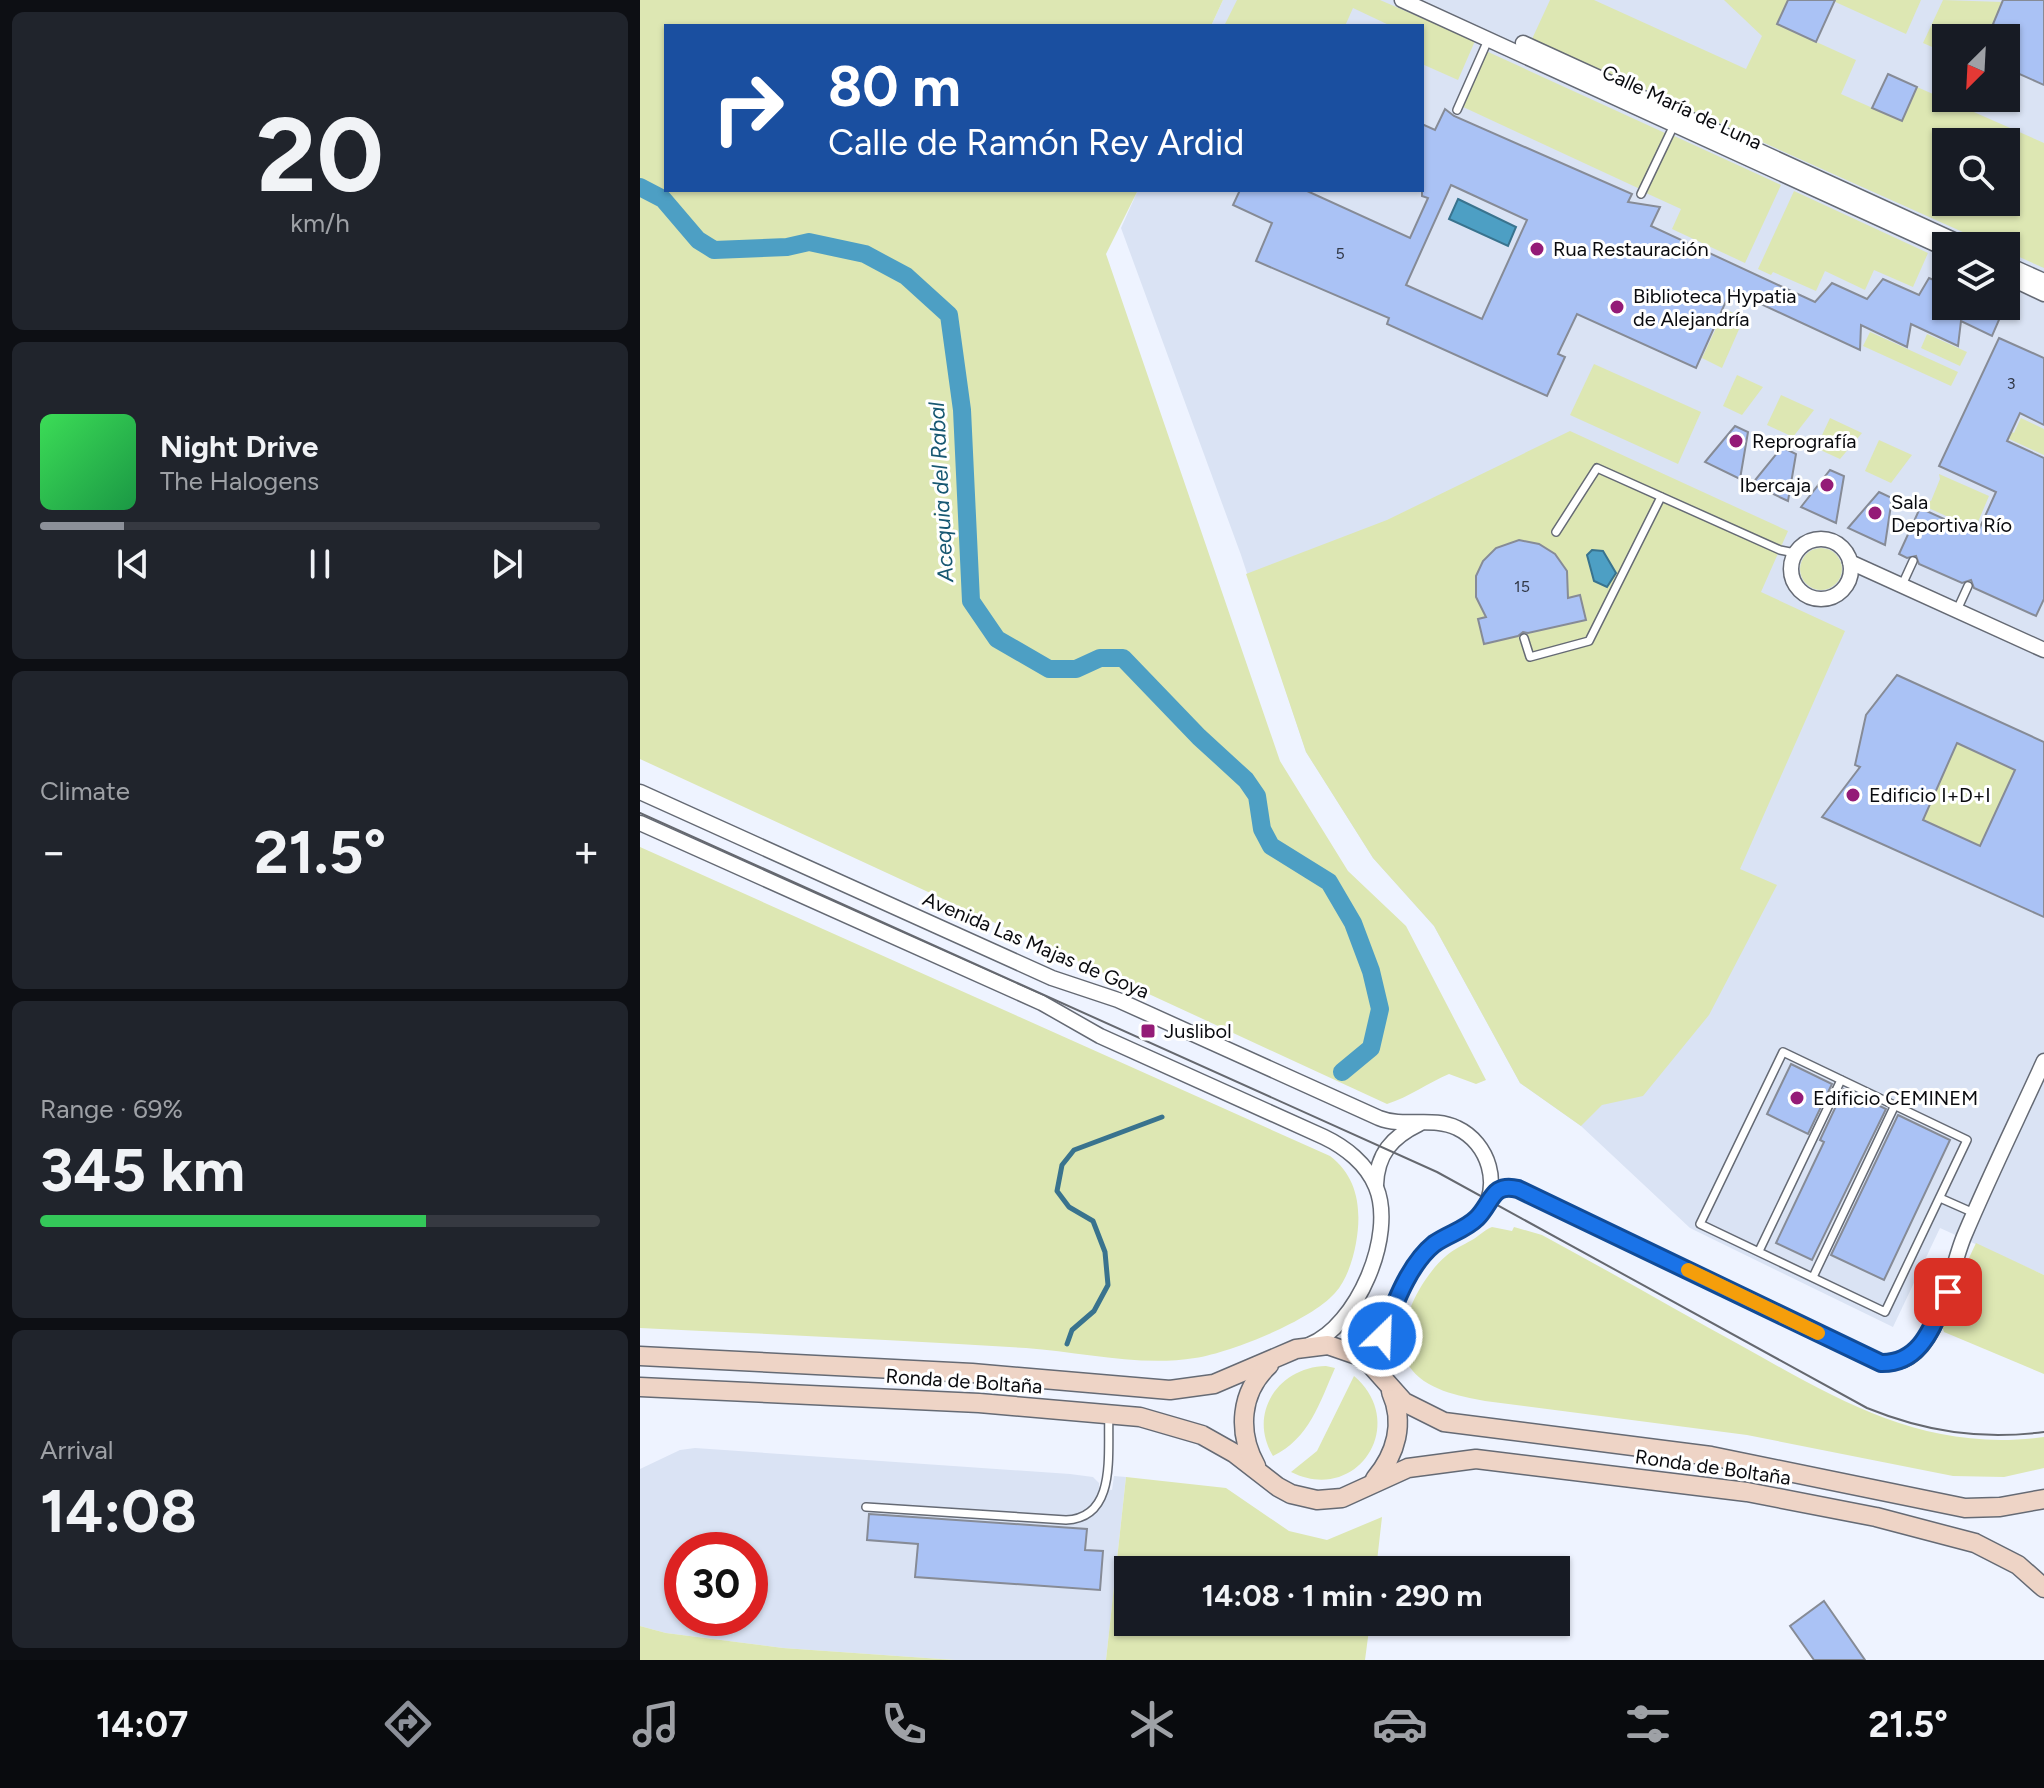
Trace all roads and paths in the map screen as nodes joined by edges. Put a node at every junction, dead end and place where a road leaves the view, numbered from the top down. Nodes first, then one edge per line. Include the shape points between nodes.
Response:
1 (1402, 0) edge
2 (1488, 40) junction
3 (1523, 43) dead end
4 (1457, 110) dead end
5 (1674, 125) junction
6 (1641, 194) dead end
7 (1936, 232) edge
8 (1932, 243) edge
9 (2020, 270) edge
10 (2044, 281) edge
11 (2020, 283) edge
12 (2044, 294) edge
13 (1661, 497) junction
14 (1556, 532) dead end
15 (1795, 553) junction
16 (1913, 561) dead end
17 (1850, 570) junction
18 (1902, 585) junction
19 (1968, 586) dead end
20 (1957, 610) junction
21 (1524, 638) dead end
22 (2044, 650) edge
23 (640, 792) edge
24 (640, 823) edge
25 (2044, 1061) edge
26 (1841, 1080) junction
27 (1895, 1105) junction
28 (1419, 1123) junction
29 (1376, 1185) junction
30 (1940, 1198) junction
31 (1488, 1200) junction
32 (1974, 1213) junction
33 (1759, 1251) junction
34 (1813, 1277) junction
35 (1307, 1346) junction
36 (640, 1356) edge
37 (1274, 1360) junction
38 (1385, 1380) junction
39 (640, 1387) edge
40 (1109, 1414) junction
41 (1268, 1480) junction
42 (1363, 1489) junction
43 (2044, 1499) edge
44 (866, 1507) dead end
45 (2044, 1588) edge

1 - 2 street, Calle María de Luna
2 - 4 lane
2 - 5 street, Calle María de Luna
3 - 7 street, Calle María de Luna
5 - 6 lane
5 - 8 street, Calle María de Luna
9 - 10 street
11 - 12 street
13 - 14 lane via 1597,468
13 - 15 lane
13 - 21 lane via 1589,641 1530,657
15 - 17 street via 1820,539 1839,546
15 - 17 street via 1794,583 1809,597 1819,600 1838,594
16 - 18 lane
17 - 18 street via 1872,572
18 - 20 street
19 - 20 lane
20 - 22 street
23 - 28 street, Avenida Las Majas de Goya via 1379,1118
24 - 29 street via 1042,1003 1100,1036 1324,1137 1352,1155
25 - 32 street
26 - 27 lane
26 - 33 lane
26 - 33 lane via 1783,1052 1700,1224
27 - 30 lane via 1967,1140
27 - 34 lane
28 - 29 street via 1387,1148
28 - 31 street, Avenida Las Majas de Goya via 1451,1125 1476,1141 1489,1166
29 - 35 street via 1382,1224 1371,1268 1350,1309 1325,1336
30 - 32 lane
30 - 34 lane via 1885,1312
31 - 32 street via 1502,1188 1518,1189 1871,1359 1891,1363 1909,1357 1923,1343 1952,1283
31 - 38 street via 1476,1219 1430,1247 1412,1272 1380,1341 1377,1357
33 - 34 lane
35 - 37 main road, Ronda de Boltaña
35 - 38 main road, Ronda de Boltaña via 1357,1355
36 - 37 main road, Ronda de Boltaña via 972,1373 1170,1390 1214,1384
37 - 41 main road via 1252,1387 1244,1412 1247,1448
38 - 42 main road via 1398,1411 1394,1448
38 - 43 main road, Ronda de Boltaña via 1413,1407 1457,1425 1711,1456 1965,1508
39 - 40 main road, Ronda de Boltaña
40 - 41 main road, Ronda de Boltaña via 1190,1430 1234,1453
40 - 44 lane via 1104,1495 1083,1517
41 - 42 main road, Ronda de Boltaña via 1291,1494 1317,1500
42 - 45 main road, Ronda de Boltaña via 1408,1468 1476,1459 1747,1492 1975,1543 2018,1565

